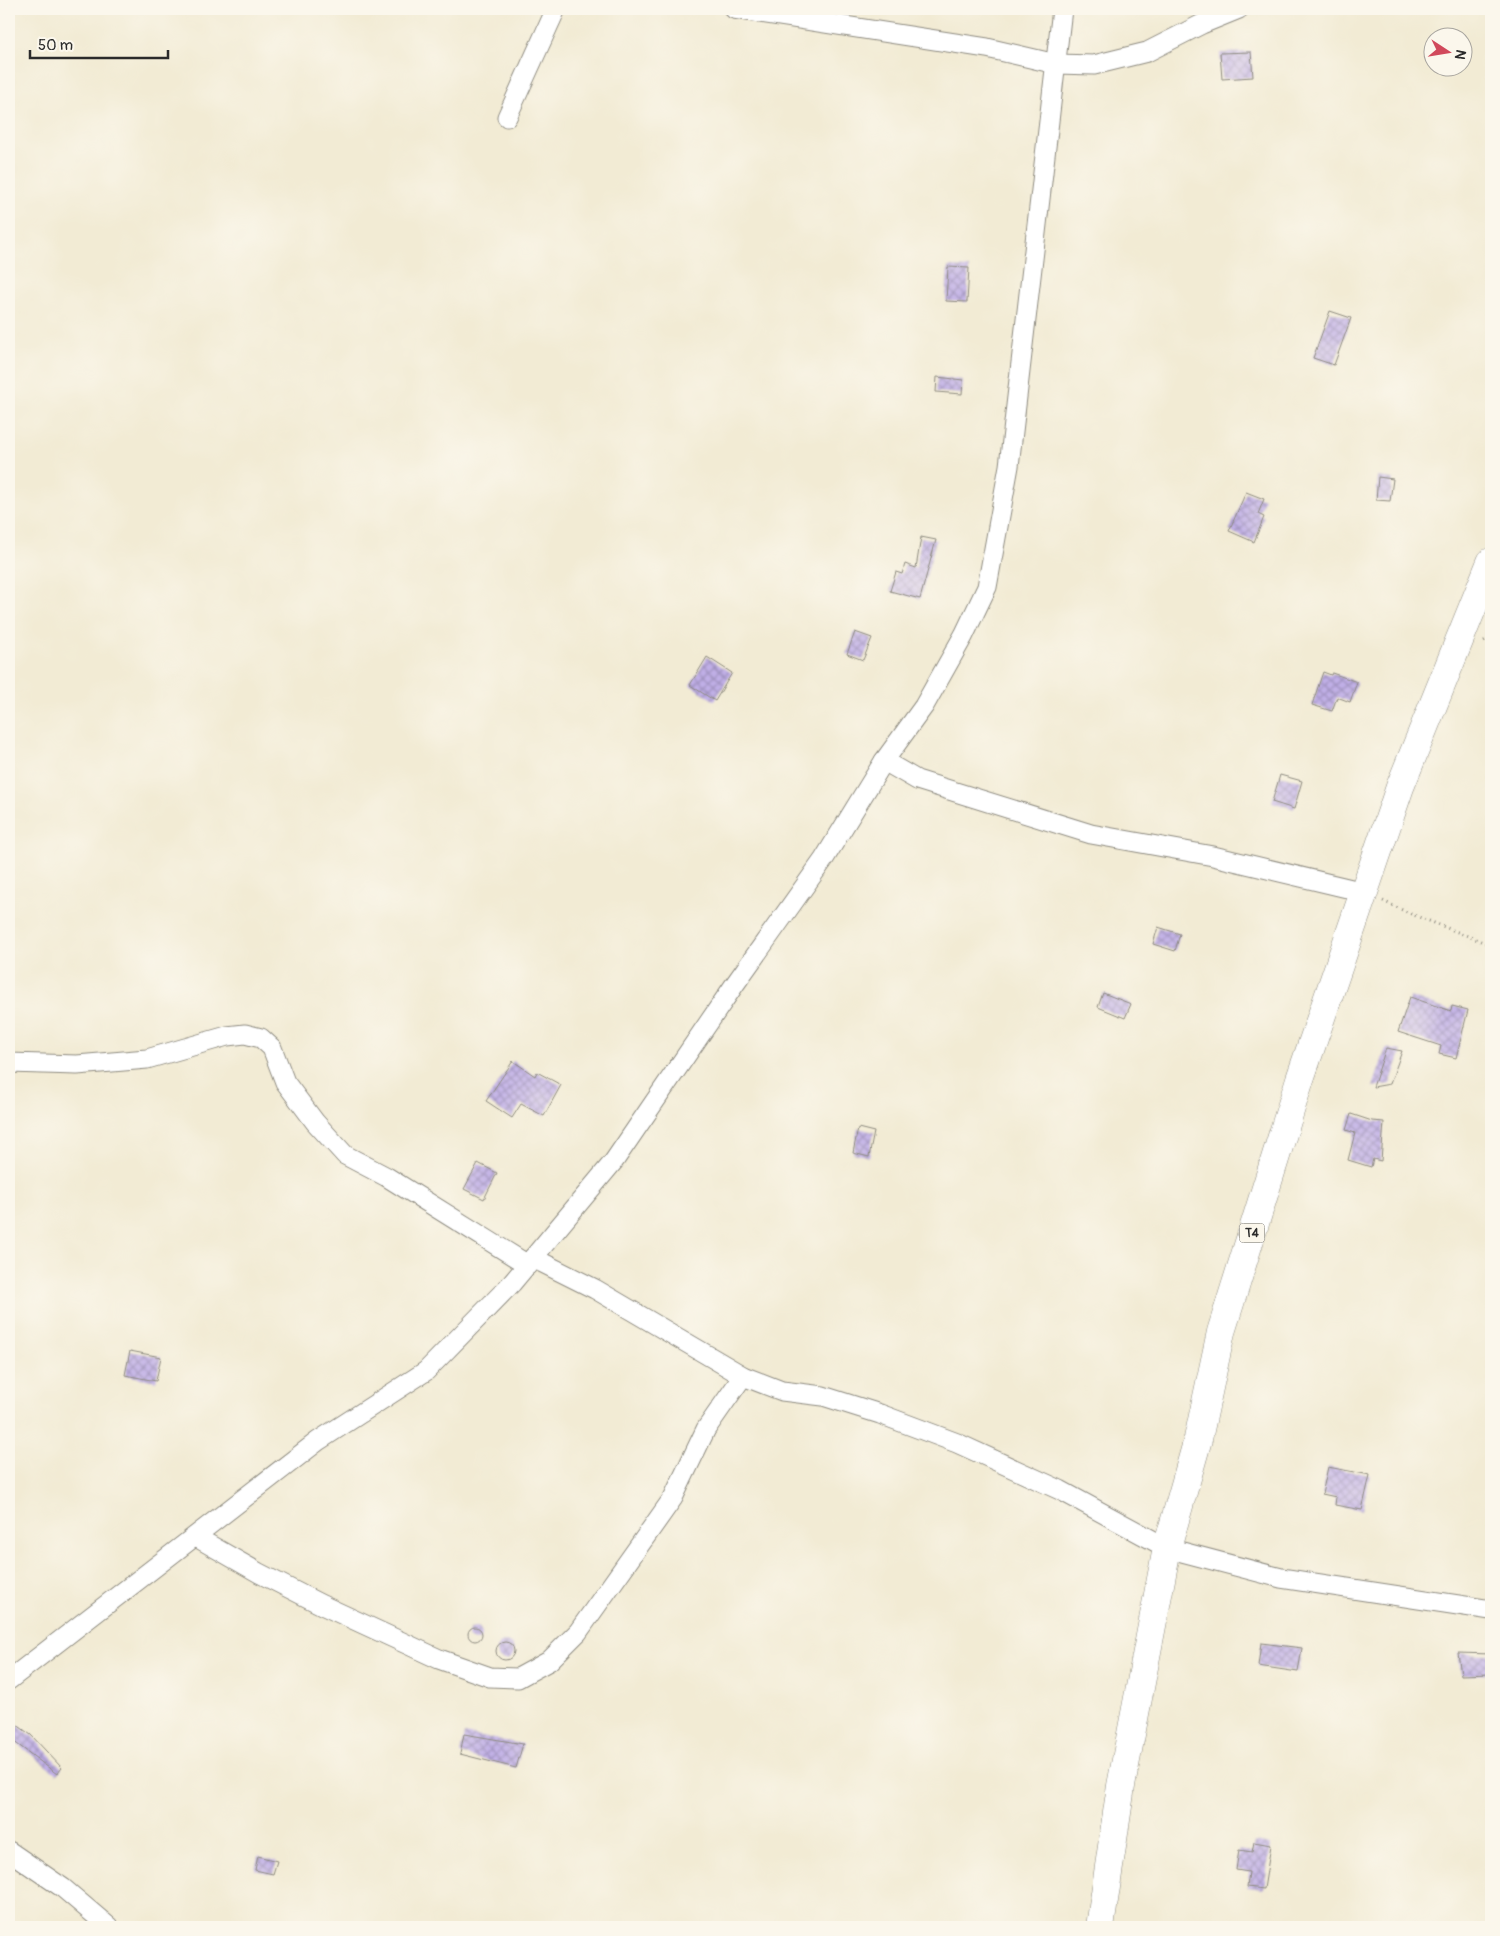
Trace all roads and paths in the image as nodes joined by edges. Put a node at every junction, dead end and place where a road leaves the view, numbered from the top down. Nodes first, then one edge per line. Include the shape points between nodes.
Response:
1 (556, 9) edge
2 (734, 9) edge
3 (1062, 9) edge
4 (1239, 9) edge
5 (1056, 64) junction
6 (507, 118) dead end
7 (1491, 562) edge
8 (884, 761) junction
9 (1364, 892) junction
10 (1491, 944) edge
11 (9, 1063) edge
12 (531, 1261) junction
13 (743, 1376) junction
14 (196, 1537) junction
15 (1167, 1548) junction
16 (1491, 1610) edge
17 (13, 1669) edge
18 (9, 1851) edge
19 (109, 1927) edge
20 (1100, 1927) edge

1 - 6 street
2 - 5 street via 987,48
3 - 5 street
4 - 5 street via 1147,52 1094,66
5 - 8 street via 1009,466 987,587 924,706
7 - 9 highway, T4 via 1400,787
8 - 9 street via 917,780 1091,834 1213,856
8 - 12 street via 824,859 614,1161
9 - 10 path via 1411,914
9 - 15 highway, T4 via 1300,1078 1221,1332 1198,1439
11 - 12 street via 77,1065 147,1059 227,1036 245,1034 261,1038 272,1048 291,1090 314,1122 345,1155
12 - 13 street via 596,1290
12 - 14 street via 426,1371 318,1442
13 - 14 street via 706,1428 673,1498 578,1632 549,1661 518,1678 490,1677 439,1659 322,1605
13 - 15 street via 782,1391 823,1396 957,1443 1060,1490
14 - 17 street
15 - 16 street via 1281,1578
15 - 20 highway, T4 via 1121,1786
18 - 19 street via 63,1888

